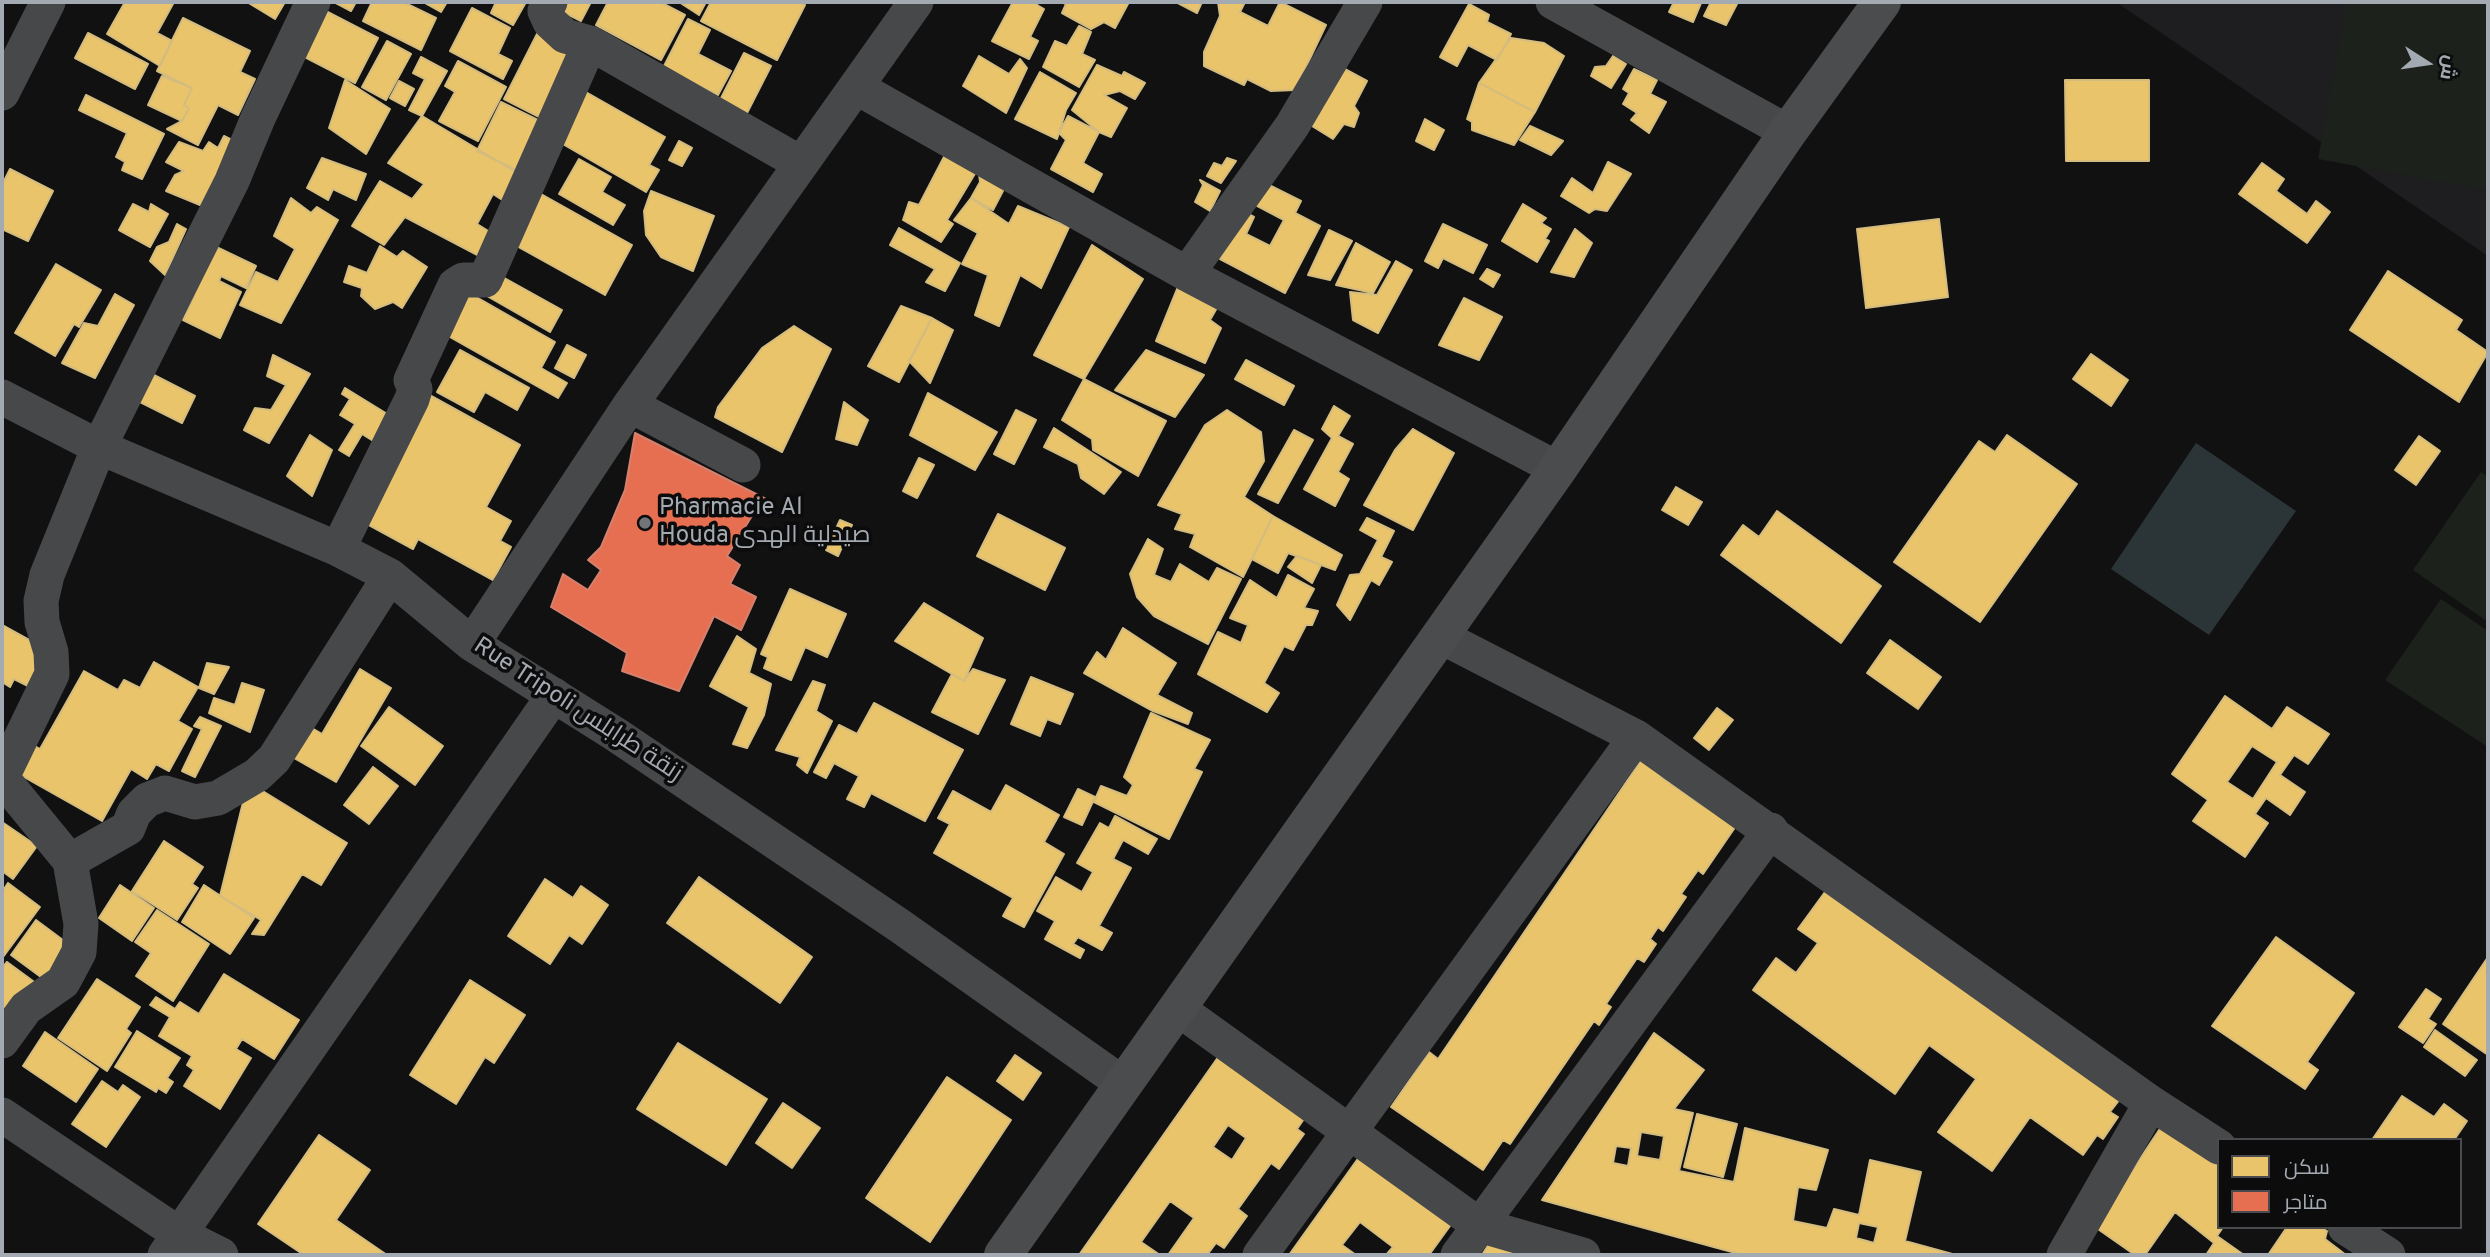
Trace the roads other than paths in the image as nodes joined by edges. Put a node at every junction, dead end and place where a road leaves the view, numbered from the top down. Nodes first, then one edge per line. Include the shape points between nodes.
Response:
1 (48, 2) edge
2 (313, 2) edge
3 (550, 2) edge
4 (915, 2) edge
5 (1365, 2) edge
6 (1553, 2) edge
7 (1882, 2) edge
8 (590, 43) junction
9 (856, 87) junction
10 (2, 93) edge
11 (1788, 132) junction
12 (800, 163) junction
13 (1187, 274) junction
14 (2, 397) edge
15 (630, 405) junction
16 (99, 447) junction
17 (743, 465) dead end
18 (1559, 469) junction
19 (338, 549) junction
20 (390, 576) junction
21 (1440, 636) junction
22 (471, 644) junction
23 (554, 695) junction
24 (1636, 737) junction
25 (2, 778) edge
26 (1771, 830) junction
27 (70, 861) junction
28 (1177, 1007) junction
29 (2, 1041) edge
30 (1122, 1083) junction
31 (2151, 1103) junction
32 (2, 1115) edge
33 (1349, 1130) junction
34 (2217, 1146) edge
35 (1479, 1225) junction
36 (2347, 1229) edge
37 (172, 1245) edge
38 (221, 1255) edge
39 (1003, 1255) edge
40 (1260, 1255) edge
41 (1458, 1255) edge
42 (1583, 1255) edge
43 (2064, 1255) edge
44 (2388, 1255) edge

1 - 10 street
2 - 16 street via 232,181
3 - 8 street via 545,10 550,22 565,36
4 - 9 street
5 - 13 street via 1292,126
6 - 11 street
7 - 11 main road
8 - 12 street
8 - 19 street via 485,280 463,280 455,285 411,380 415,389 412,399
9 - 12 street
9 - 13 street
11 - 18 main road
12 - 15 street
13 - 18 street
14 - 16 street, Rue Tripoli زنقة طرابلس
15 - 17 street
15 - 22 street
16 - 19 street, Rue Tripoli زنقة طرابلس
16 - 25 street via 44,588 42,622 52,674
18 - 21 main road
19 - 20 street, Rue Tripoli زنقة طرابلس
20 - 22 street, Rue Tripoli زنقة طرابلس
20 - 27 street via 274,759 257,775 218,797 195,802 165,793 146,800 128,828
21 - 24 street
21 - 28 main road
22 - 23 street, Rue Tripoli زنقة طرابلس
23 - 30 street, Rue Tripoli زنقة طرابلس via 900,926
23 - 37 street
24 - 26 street
24 - 33 street
25 - 27 street
26 - 31 street
26 - 35 street
27 - 29 street via 81,924 79,952 63,982 26,1008
28 - 30 main road
28 - 33 street
30 - 39 main road
31 - 34 street
31 - 43 street
32 - 37 street
33 - 35 street
33 - 40 street
35 - 41 street
35 - 42 street
36 - 44 street
37 - 38 street

